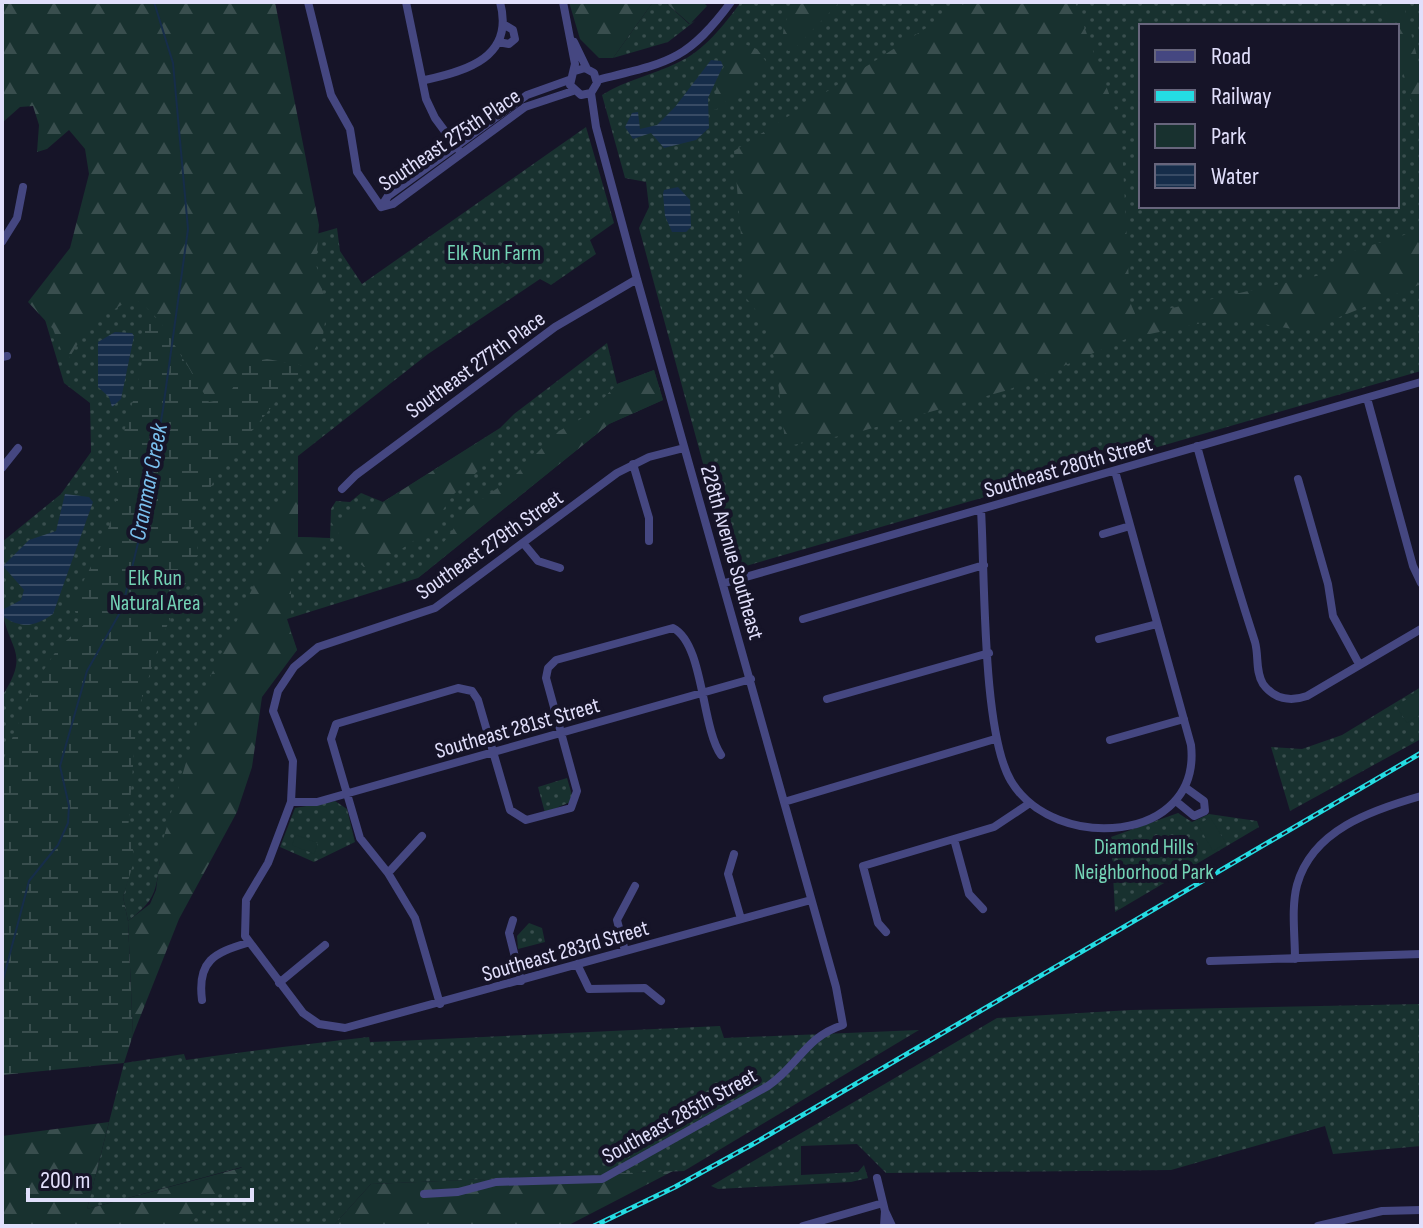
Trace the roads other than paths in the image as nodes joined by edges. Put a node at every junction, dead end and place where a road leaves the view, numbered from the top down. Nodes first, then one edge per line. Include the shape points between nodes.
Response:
1 (308, 2) edge
2 (406, 2) edge
3 (500, 2) edge
4 (563, 2) edge
5 (731, 2) edge
6 (503, 24) junction
7 (572, 38) junction
8 (498, 42) junction
9 (575, 71) junction
10 (592, 74) junction
11 (425, 80) junction
12 (569, 80) junction
13 (577, 93) junction
14 (591, 93) junction
15 (596, 127) junction
16 (459, 150) junction
17 (23, 187) dead end
18 (2, 242) edge
19 (637, 279) junction
20 (1421, 382) edge
21 (1367, 398) junction
22 (1197, 446) junction
23 (18, 448) dead end
24 (684, 448) junction
25 (633, 464) junction
26 (2, 468) edge
27 (1115, 471) junction
28 (1298, 479) dead end
29 (342, 489) dead end
30 (981, 510) junction
31 (1130, 526) junction
32 (1103, 534) dead end
33 (649, 541) dead end
34 (524, 544) junction
35 (984, 565) junction
36 (560, 568) dead end
37 (725, 583) junction
38 (1421, 583) edge
39 (803, 619) dead end
40 (1157, 624) junction
41 (1421, 629) edge
42 (1099, 639) dead end
43 (989, 653) junction
44 (1359, 664) junction
45 (751, 679) junction
46 (702, 693) junction
47 (827, 699) dead end
48 (1184, 719) junction
49 (561, 733) junction
50 (995, 739) junction
51 (1110, 740) dead end
52 (493, 752) junction
53 (721, 755) dead end
54 (1186, 788) junction
55 (346, 794) junction
56 (1421, 796) edge
57 (291, 802) junction
58 (784, 802) junction
59 (1177, 802) junction
60 (1027, 805) junction
61 (422, 836) dead end
62 (954, 839) junction
63 (734, 854) dead end
64 (388, 873) junction
65 (635, 886) dead end
66 (811, 900) junction
67 (983, 909) dead end
68 (741, 919) junction
69 (513, 920) dead end
70 (886, 932) dead end
71 (247, 943) junction
72 (325, 945) dead end
73 (625, 951) junction
74 (1421, 954) edge
75 (1295, 959) junction
76 (1210, 961) dead end
77 (577, 964) junction
78 (521, 981) junction
79 (279, 983) junction
80 (836, 987) joint
81 (202, 1000) dead end
82 (661, 1001) dead end
83 (440, 1004) junction
84 (877, 1178) dead end
85 (424, 1194) dead end
86 (884, 1207) junction
87 (1421, 1210) edge
88 (819, 1224) edge
89 (803, 1226) edge
90 (884, 1226) edge
91 (892, 1226) edge
92 (1318, 1226) edge

1 - 16 street, Southeast 275th Place via 331,95 350,129 357,172 381,207 388,196
2 - 11 street
3 - 6 street
4 - 7 street
5 - 10 street via 681,56 623,74
6 - 8 street
6 - 8 street via 513,30 515,39
7 - 9 street
7 - 10 street
8 - 11 street via 472,67
9 - 10 street
9 - 12 street
10 - 14 street
11 - 16 street via 430,108
12 - 13 street, 228th Avenue Southeast
12 - 16 street, Southeast 275th Place via 533,91
13 - 14 street, Southeast 275th Place
13 - 15 street, 228th Avenue Southeast
13 - 16 street, Southeast 275th Place via 525,107
14 - 15 street, 228th Avenue Southeast
15 - 19 street, 228th Avenue Southeast
17 - 18 street via 17,218
19 - 24 street, 228th Avenue Southeast
19 - 29 street, Southeast 277th Place via 555,327
20 - 21 street, Southeast 280th Street
21 - 22 street, Southeast 280th Street
21 - 38 street
22 - 27 street, Southeast 280th Street
22 - 44 street via 1264,684 1292,700
23 - 26 street
24 - 25 street, Southeast 279th Street
24 - 37 street, 228th Avenue Southeast
25 - 33 street via 649,518
25 - 34 street, Southeast 279th Street
27 - 30 street, Southeast 280th Street
27 - 31 street
28 - 44 street via 1333,616
30 - 35 street
30 - 37 street, Southeast 280th Street
31 - 32 street
31 - 40 street
34 - 36 street via 538,561
34 - 57 street, Southeast 279th Street via 435,608 318,647 294,667 278,691 273,711 293,761
35 - 39 street
35 - 43 street
37 - 45 street, 228th Avenue Southeast
40 - 42 street
40 - 48 street
41 - 44 street
43 - 47 street
43 - 50 street
45 - 46 street, Southeast 281st Street
45 - 58 street, 228th Avenue Southeast
46 - 49 street, Southeast 281st Street
46 - 49 street via 686,640 669,628 556,660 546,678
46 - 53 street via 711,737
48 - 51 street
48 - 54 street via 1193,759
49 - 52 street, Southeast 281st Street
49 - 52 street via 577,791 574,804 565,811 519,818 506,803
50 - 58 street
50 - 60 street via 1010,780
52 - 55 street, Southeast 281st Street
52 - 55 street via 478,700 472,691 458,688 340,722 331,739
54 - 59 street
54 - 59 street via 1204,801 1205,811 1195,816
55 - 57 street, Southeast 281st Street
55 - 64 street via 360,838
56 - 75 street via 1365,815 1318,847 1301,873 1294,904
57 - 71 street via 268,863 246,900
58 - 66 street, 228th Avenue Southeast
59 - 60 street via 1156,816 1095,829 1055,820
60 - 62 street via 994,827
61 - 64 street
62 - 67 street via 969,894
62 - 70 street via 863,866 878,923
63 - 68 street via 728,874
64 - 83 street via 419,927
65 - 73 street via 617,920
66 - 68 street, Southeast 283rd Street
66 - 80 street, 228th Avenue Southeast
68 - 73 street, Southeast 283rd Street
69 - 78 street via 509,933
71 - 79 street
71 - 81 street via 208,963 201,975
72 - 79 street
73 - 77 street, Southeast 283rd Street
74 - 75 street
75 - 76 street
77 - 78 street, Southeast 283rd Street
77 - 82 street via 589,989 645,988
78 - 83 street, Southeast 283rd Street
79 - 83 street, Southeast 283rd Street via 303,1013 328,1027 353,1027
80 - 85 street, Southeast 285th Street via 843,1025 811,1041 786,1075 628,1167 587,1182 511,1181
84 - 86 street
86 - 88 street
86 - 90 street
86 - 91 street
87 - 92 street via 1382,1211
88 - 89 street

